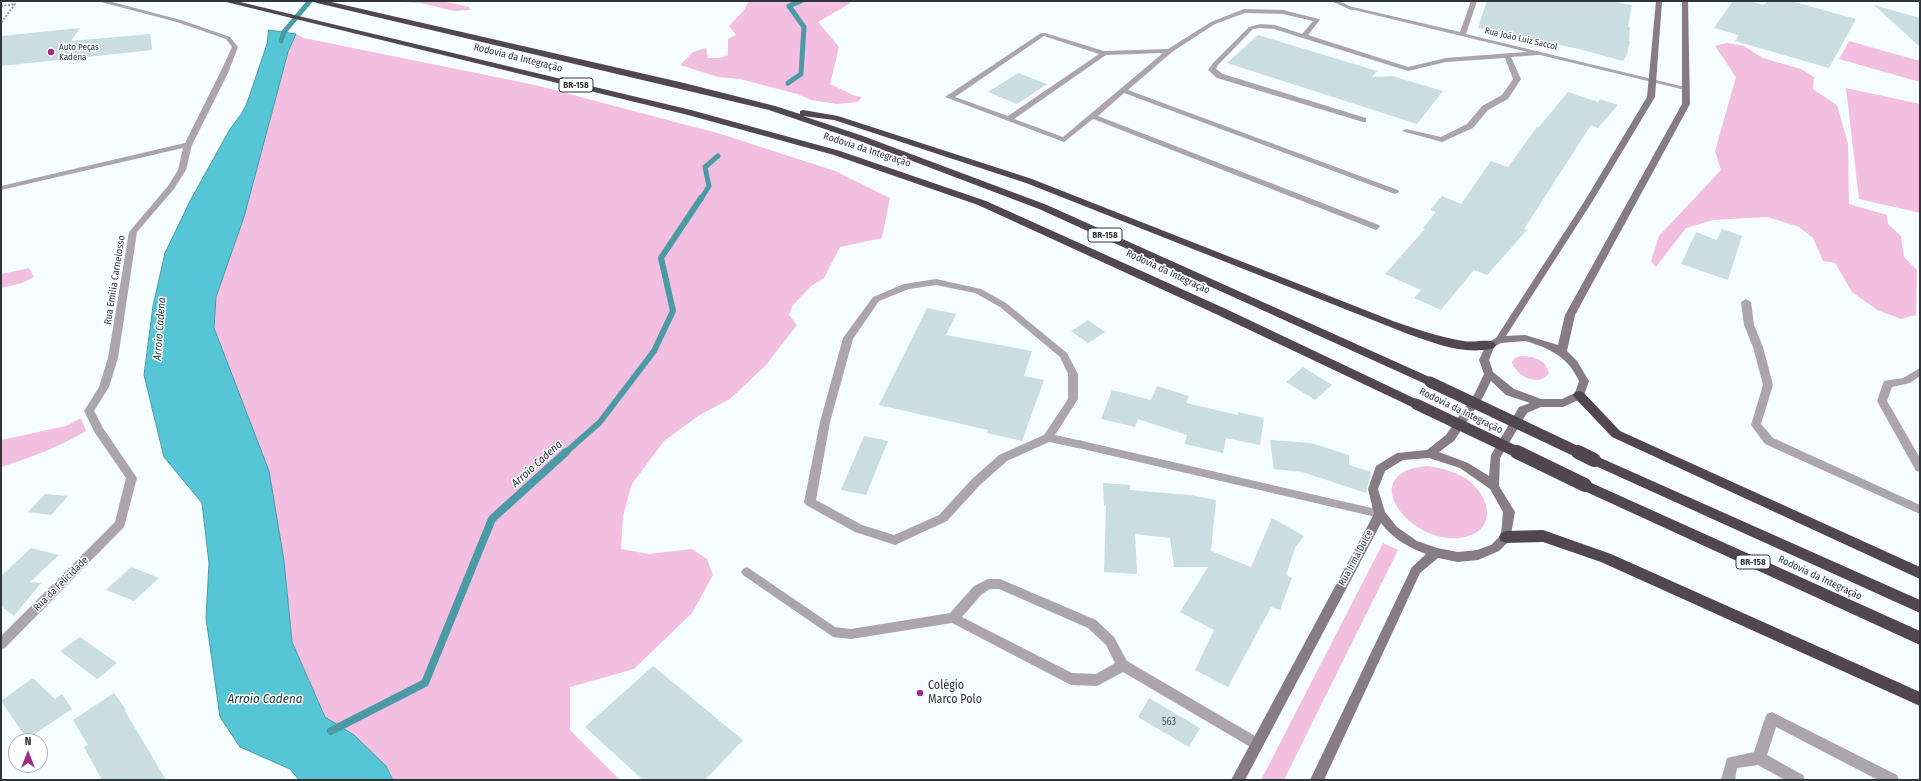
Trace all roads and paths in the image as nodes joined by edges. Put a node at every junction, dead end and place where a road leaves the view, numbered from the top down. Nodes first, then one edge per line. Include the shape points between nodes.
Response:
1 (100, 1) edge
2 (226, 1) edge
3 (317, 1) edge
4 (1334, 1) edge
5 (1474, 1) edge
6 (1659, 1) edge
7 (1685, 1) edge
8 (1, 6) edge
9 (1, 23) edge
10 (1462, 34) junction
11 (1304, 36) junction
12 (1170, 51) junction
13 (1104, 52) junction
14 (1538, 52) junction
15 (1507, 55) junction
16 (1652, 80) junction
17 (1685, 88) junction
18 (1123, 90) junction
19 (772, 108) junction
20 (1092, 116) junction
21 (1009, 119) junction
22 (1363, 120) dead end
23 (1406, 131) dead end
24 (188, 146) junction
25 (1, 188) edge
26 (1395, 192) dead end
27 (1376, 226) dead end
28 (1746, 302) dead end
29 (1494, 343) junction
30 (1562, 351) junction
31 (1920, 371) edge
32 (1488, 374) junction
33 (1579, 395) junction
34 (1540, 403) junction
35 (1048, 438) junction
36 (1429, 454) junction
37 (1920, 468) edge
38 (1494, 486) junction
39 (1920, 510) edge
40 (1380, 514) junction
41 (120, 524) joint
42 (1506, 537) junction
43 (1436, 553) junction
44 (747, 572) dead end
45 (1920, 573) edge
46 (1920, 607) edge
47 (953, 618) junction
48 (1920, 638) edge
49 (1, 644) edge
50 (1123, 664) junction
51 (1920, 699) edge
52 (1257, 744) junction
53 (1759, 758) junction
54 (1238, 780) edge
55 (1317, 780) edge
56 (1728, 780) edge
57 (1798, 780) edge
58 (1892, 780) edge

1 - 24 street, Rua Emília Carnelosso via 179,21 228,38 235,47
2 - 48 highway, Rodovia da Integração / BR-158, bridge via 691,113 837,153 975,201 1215,308 1586,485
3 - 19 highway, Rodovia da Integração / BR-158
4 - 10 street, Rua João Luiz Saccol via 1353,9
5 - 10 street
6 - 16 street
7 - 17 street
8 - 9 path via 15,4
10 - 14 street, Rua João Luiz Saccol
11 - 12 street via 1317,20 1282,12 1244,11 1213,23
11 - 15 street via 1408,69 1446,60
11 - 22 street via 1275,27 1251,28 1212,70 1220,76
12 - 13 street
12 - 18 street
13 - 21 street
13 - 21 street via 1043,34 949,97
14 - 15 street
14 - 16 street, Rua João Luiz Saccol
15 - 23 street via 1517,79 1505,97 1485,108 1470,126 1442,140
16 - 17 street, Rua João Luiz Saccol
16 - 29 street via 1651,97 1588,202
17 - 30 street via 1686,104 1570,315
18 - 20 street
18 - 26 street
19 - 29 highway via 836,118 1029,181 1388,324 1448,342 1481,348
19 - 46 highway, Rodovia da Integração / BR-158, bridge via 860,138 1043,207
20 - 21 street via 1064,140
20 - 27 street
24 - 25 street
24 - 41 street, Rua Emília Carnelosso via 182,170 134,232 113,358 104,387 89,411 132,478
28 - 39 street via 1750,326 1768,385 1756,425 1769,441
29 - 30 street via 1525,338 1544,342
29 - 32 street via 1484,360
30 - 33 street via 1578,366 1584,381
31 - 37 street via 1906,381 1888,384 1882,401
32 - 34 street via 1510,392
32 - 36 street via 1479,394 1450,438
33 - 34 street via 1563,403
33 - 45 highway via 1616,434
34 - 38 street via 1523,410 1495,458
35 - 35 street via 1003,458 976,482 943,518 895,540 858,529 810,502 825,422 848,338 876,299 907,286 936,282 978,291 1003,305 1064,355 1073,374 1073,399
35 - 40 street
36 - 38 street via 1453,460 1475,471
36 - 40 street via 1401,456 1380,468 1372,489
38 - 42 street via 1509,512
40 - 43 street via 1394,530 1413,544
40 - 52 street, Rua Irmã Dulce
41 - 49 street, Rua da Felicidade
42 - 43 street via 1495,548 1478,555 1458,557
42 - 51 highway via 1543,536 1606,558
43 - 55 street via 1416,570
44 - 47 street via 833,632 851,634
47 - 50 street via 1071,679 1097,680
47 - 50 street via 978,590 988,584 1000,584 1092,624 1110,641
50 - 52 street
52 - 54 street, Rua Irmã Dulce
53 - 56 street via 1732,763
53 - 57 street
53 - 58 street via 1772,718

